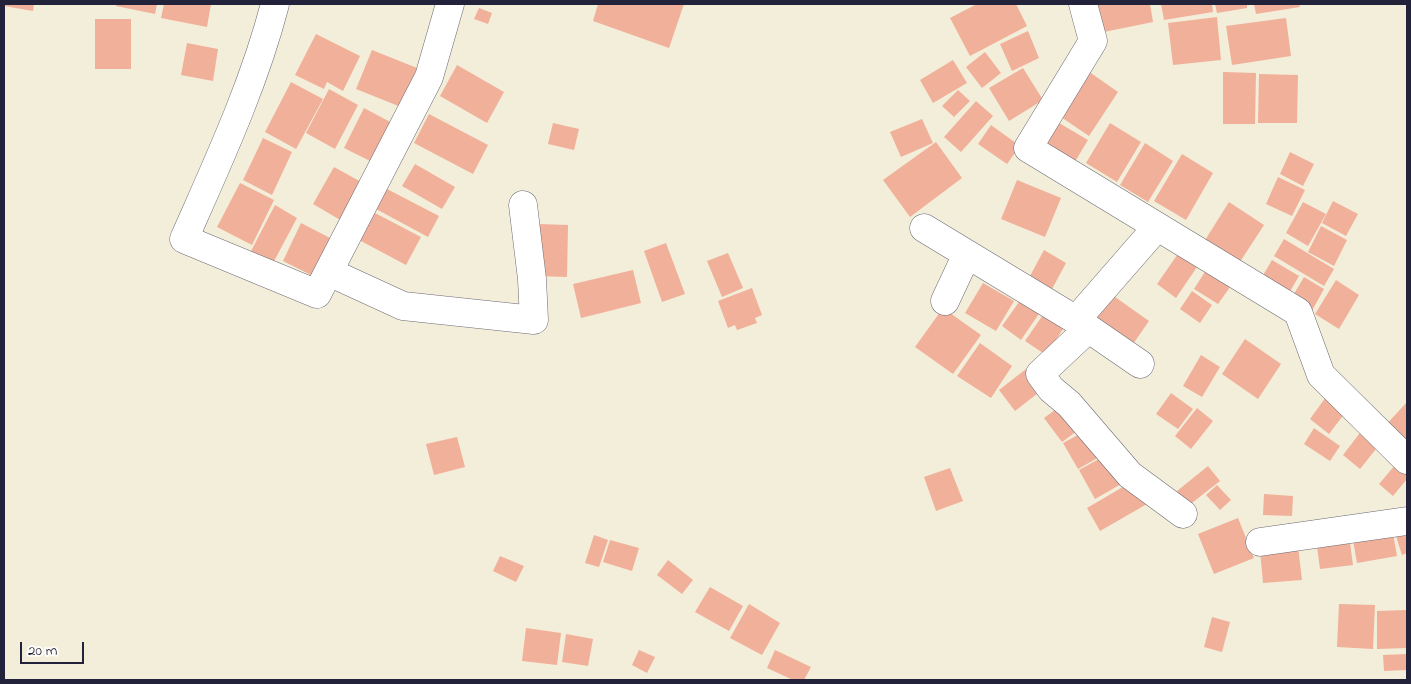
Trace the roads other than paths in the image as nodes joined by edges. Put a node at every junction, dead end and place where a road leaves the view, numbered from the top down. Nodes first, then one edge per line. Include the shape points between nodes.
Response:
1 (274, 4) edge
2 (450, 4) edge
3 (1082, 4) edge
4 (523, 205) dead end
5 (1157, 227) junction
6 (924, 228) dead end
7 (967, 254) junction
8 (328, 272) junction
9 (945, 301) dead end
10 (1082, 324) junction
11 (1140, 364) dead end
12 (1407, 460) edge
13 (1183, 514) dead end
14 (1407, 521) edge
15 (1260, 542) dead end

1 - 8 street via 266,40 230,136 184,239 317,294
2 - 8 street via 429,78
3 - 5 street via 1093,41 1028,148
4 - 8 street via 534,320 403,306
5 - 10 street
5 - 12 street via 1298,312 1321,375
6 - 7 street
7 - 9 street
7 - 10 street
10 - 11 street
10 - 13 street via 1040,374 1130,475
14 - 15 street

